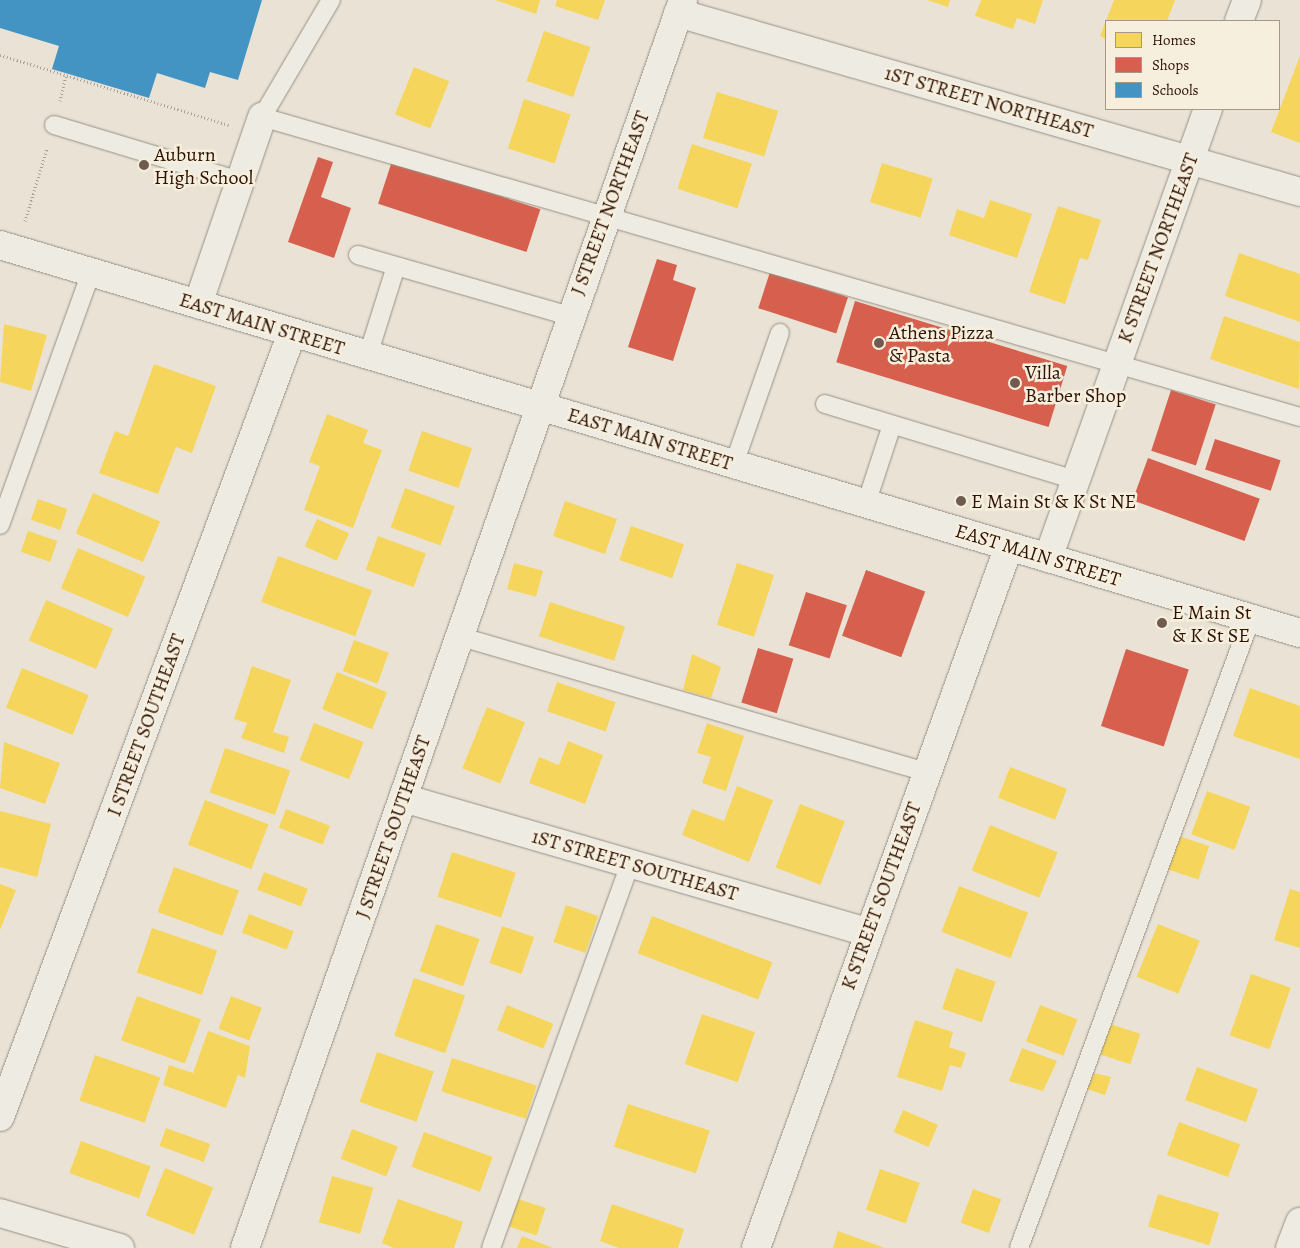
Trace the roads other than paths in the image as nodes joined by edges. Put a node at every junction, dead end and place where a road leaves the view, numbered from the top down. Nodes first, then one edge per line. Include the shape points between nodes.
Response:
1 (332, 0) edge
2 (1247, 0) edge
3 (681, 6) edge
4 (1239, 20) edge
5 (1208, 110) edge
6 (54, 125) road end
7 (259, 125) junction
8 (1189, 160) junction
9 (240, 181) junction
10 (1300, 192) edge
11 (606, 214) junction
12 (8, 248) edge
13 (358, 255) dead end
14 (396, 266) junction
15 (91, 272) junction
16 (198, 304) junction
17 (569, 316) junction
18 (292, 333) junction
19 (780, 333) dead end
20 (368, 355) junction
21 (1117, 364) junction
22 (825, 404) dead end
23 (537, 406) junction
24 (1300, 417) edge
25 (892, 425) junction
26 (734, 464) junction
27 (1075, 480) junction
28 (6, 488) edge
29 (866, 504) junction
30 (0, 525) edge
31 (1009, 546) junction
32 (1048, 558) junction
33 (1251, 618) junction
34 (1300, 633) edge
35 (458, 636) junction
36 (926, 772) junction
37 (403, 798) junction
38 (630, 864) junction
39 (868, 932) junction
40 (0, 1117) edge
41 (0, 1213) edge
42 (1300, 1222) edge
43 (120, 1248) edge
44 (245, 1248) edge
45 (491, 1248) edge
46 (756, 1248) edge
47 (1019, 1248) edge
48 (1290, 1248) edge

1 - 7 lane
2 - 4 street
3 - 8 street, 1ST STREET NORTHEAST
3 - 11 street, J STREET NORTHEAST
5 - 8 street, K STREET NORTHEAST
6 - 9 lane
7 - 9 street
7 - 11 lane
8 - 10 street, 1ST STREET NORTHEAST
8 - 21 street, K STREET NORTHEAST
9 - 16 street
11 - 17 street, J STREET NORTHEAST
11 - 21 lane
12 - 15 street, EAST MAIN STREET
13 - 14 lane
14 - 17 lane
14 - 20 lane
15 - 16 street, EAST MAIN STREET
15 - 28 lane
16 - 18 street, EAST MAIN STREET
17 - 23 street, J STREET NORTHEAST
18 - 20 street, EAST MAIN STREET
18 - 40 street, I STREET SOUTHEAST
19 - 26 lane
20 - 23 street, EAST MAIN STREET
21 - 24 lane
21 - 27 street, K STREET NORTHEAST
22 - 25 lane
23 - 26 street, EAST MAIN STREET
23 - 35 street, J STREET SOUTHEAST
25 - 27 lane
25 - 29 lane
26 - 29 street, EAST MAIN STREET
27 - 32 street, K STREET NORTHEAST
28 - 30 lane
29 - 31 street, EAST MAIN STREET
31 - 32 street, EAST MAIN STREET
31 - 36 street, K STREET SOUTHEAST
32 - 33 street, EAST MAIN STREET
33 - 34 street, EAST MAIN STREET
33 - 47 lane
35 - 36 lane
35 - 37 street, J STREET SOUTHEAST
36 - 39 street, K STREET SOUTHEAST
37 - 38 street, 1ST STREET SOUTHEAST
37 - 44 street, J STREET SOUTHEAST
38 - 39 street, 1ST STREET SOUTHEAST
38 - 45 lane
39 - 46 street, K STREET SOUTHEAST
41 - 43 street
42 - 48 street

